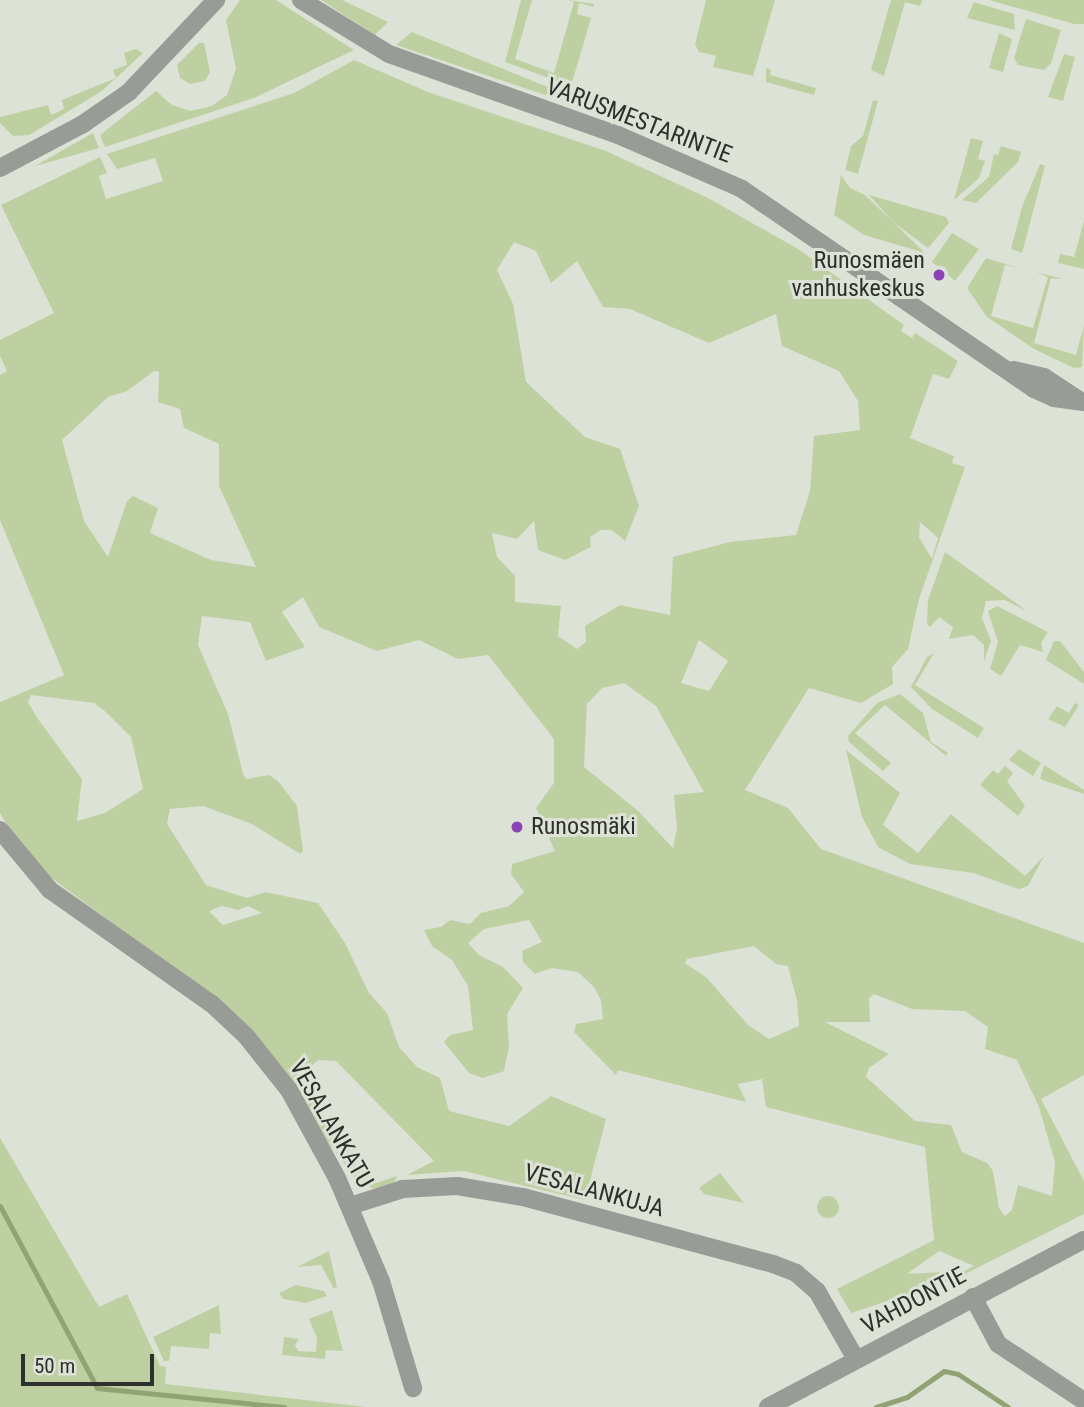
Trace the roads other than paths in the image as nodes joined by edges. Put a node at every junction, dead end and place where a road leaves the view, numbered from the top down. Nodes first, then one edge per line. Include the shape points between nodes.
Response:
1 (216, 0) edge
2 (301, 0) edge
3 (1, 165) edge
4 (1082, 396) edge
5 (0, 830) edge
6 (350, 1206) junction
7 (1084, 1240) edge
8 (973, 1297) junction
9 (856, 1359) junction
10 (413, 1388) dead end
11 (1084, 1401) edge
12 (768, 1407) edge

1 - 3 street via 129,92 83,124
2 - 4 street, VARUSMESTARINTIE via 389,54 618,135 742,189 1010,369 1044,377
5 - 6 street, VESALANKATU via 50,890 213,1004 246,1036 289,1090
6 - 9 street, VESALANKUJA via 404,1189 438,1185 523,1197 774,1264 796,1273 817,1291
6 - 10 street, VESALANKATU via 396,1322
7 - 8 street, VAHDONTIE
8 - 9 street, VAHDONTIE
8 - 11 street via 998,1344
9 - 12 street, VAHDONTIE

